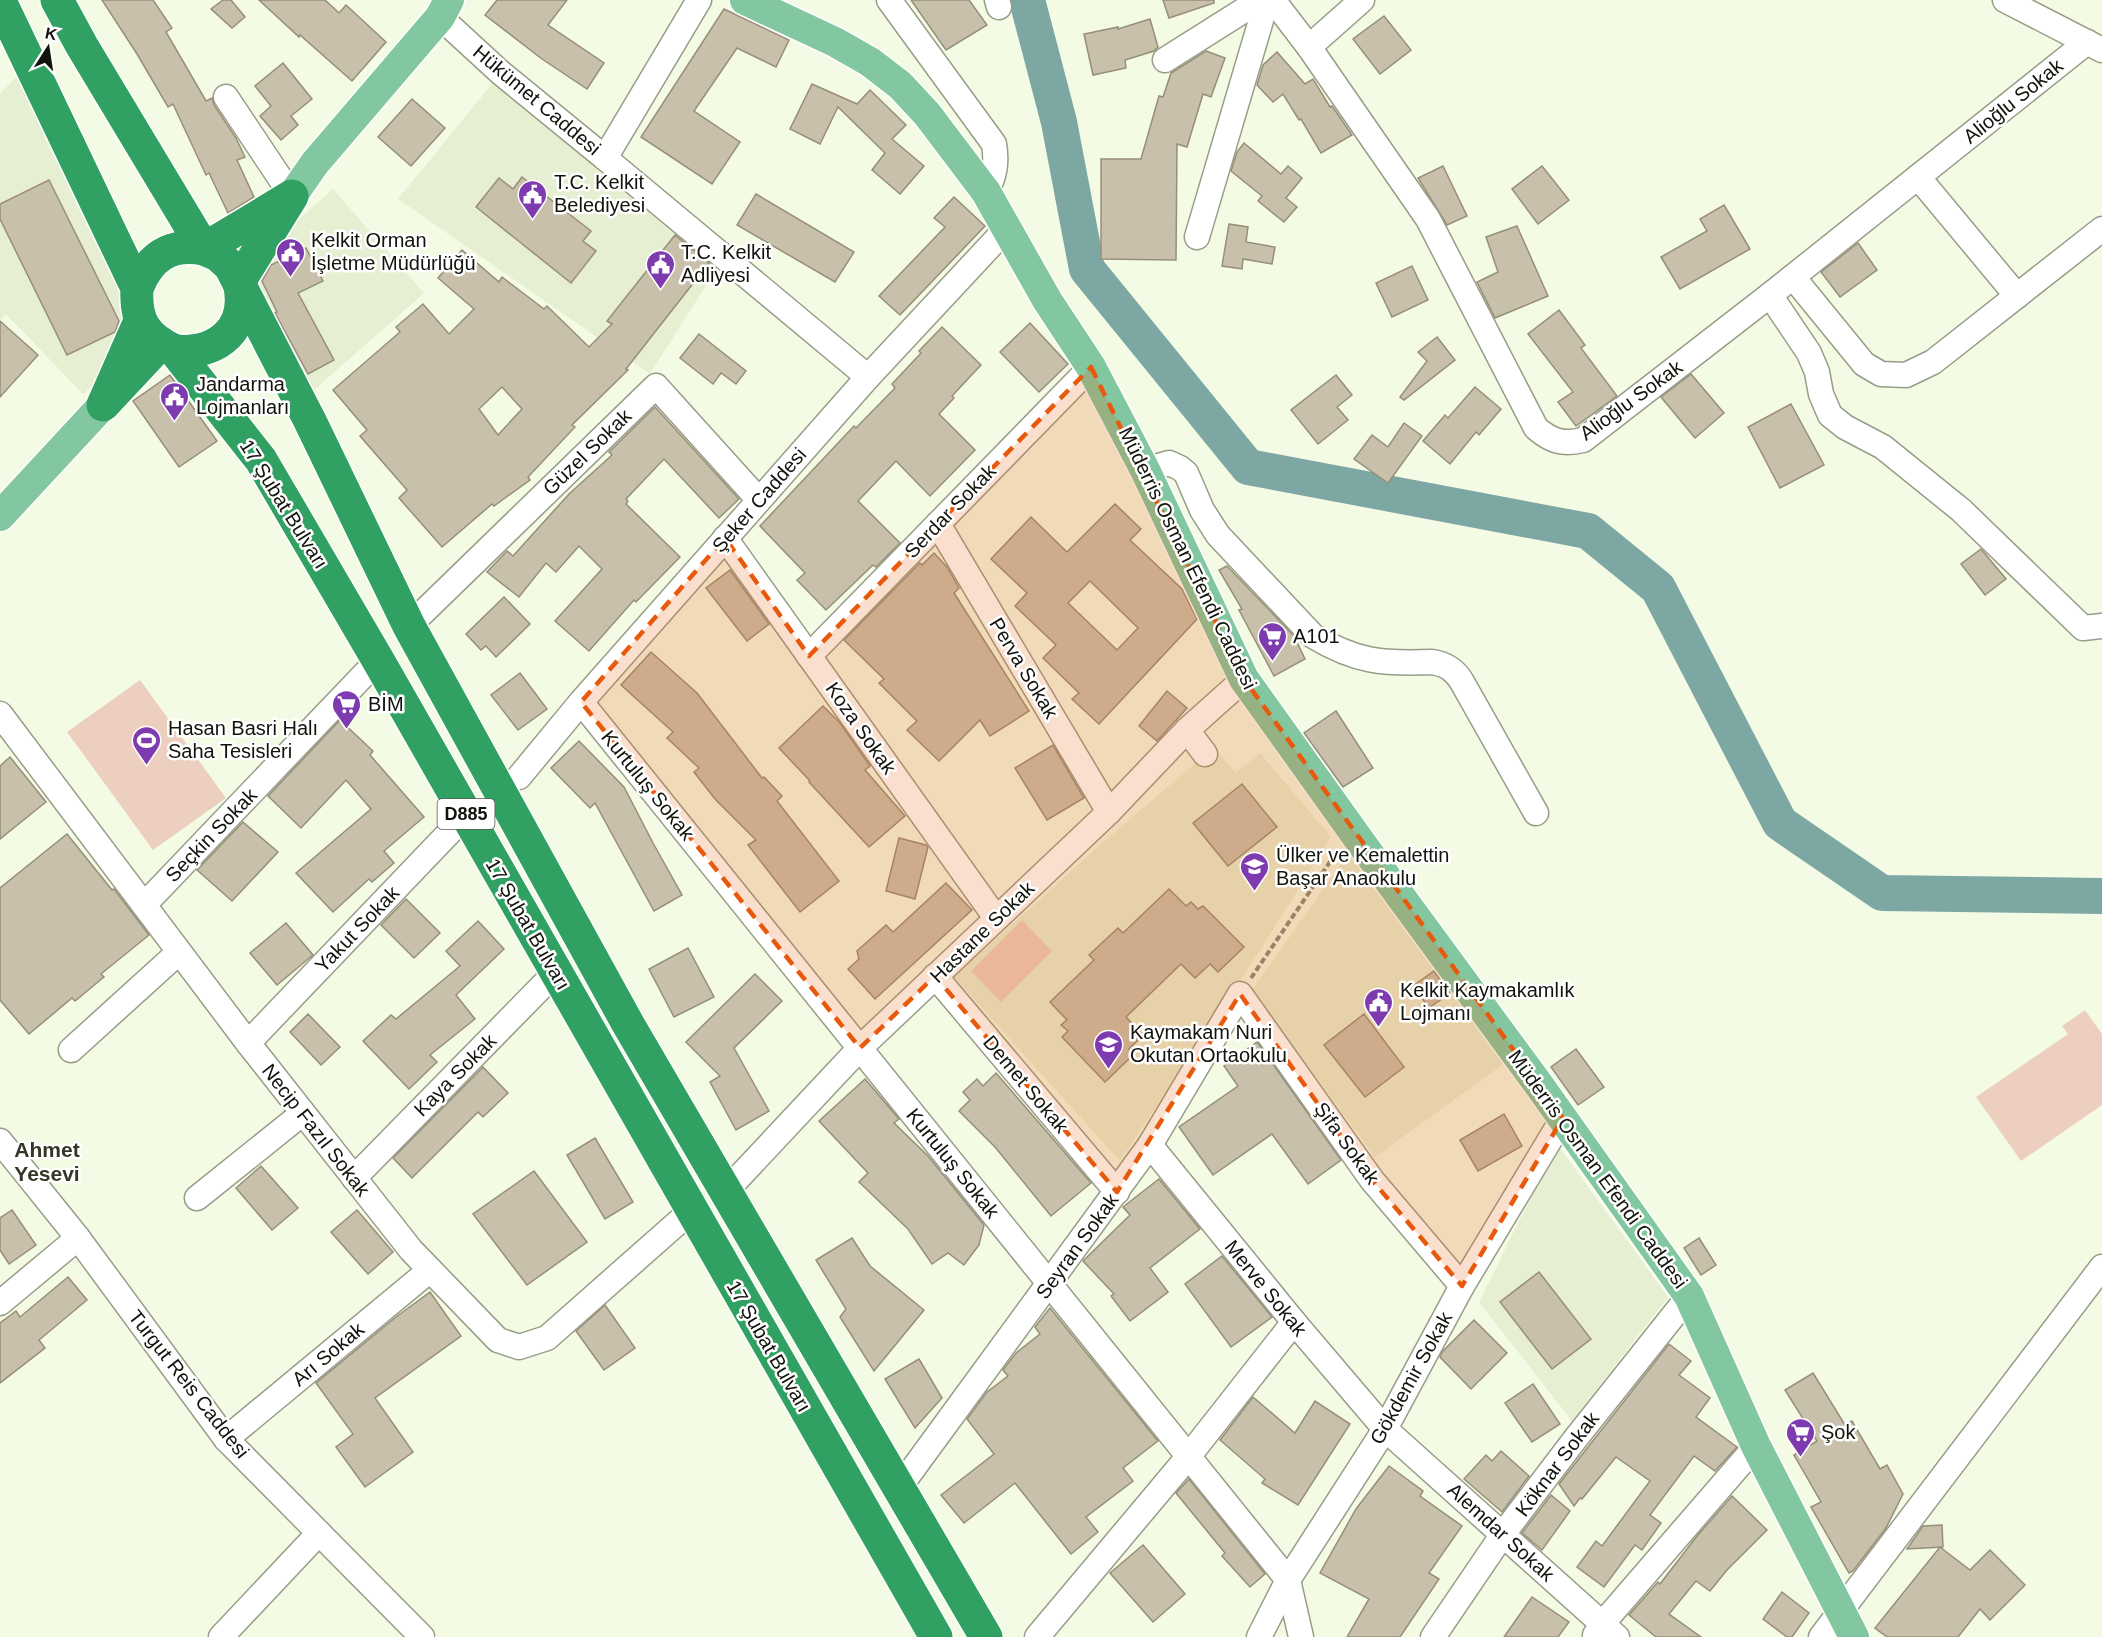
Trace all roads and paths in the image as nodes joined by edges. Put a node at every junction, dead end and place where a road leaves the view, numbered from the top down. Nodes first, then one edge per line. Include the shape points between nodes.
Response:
1 (57, 0) edge
2 (699, 0) edge
3 (745, 0) edge
4 (890, 0) edge
5 (1260, 0) edge
6 (1267, 0) edge
7 (1273, 0) edge
8 (1362, 0) edge
9 (2005, 0) edge
10 (0, 1) edge
11 (444, 8) edge
12 (2095, 46) edge
13 (1309, 47) junction
14 (1165, 60) dead end
15 (226, 96) dead end
16 (605, 158) junction
17 (1918, 177) junction
18 (986, 192) junction
19 (292, 196) junction
20 (1006, 229) junction
21 (2102, 229) edge
22 (1197, 237) dead end
23 (204, 249) junction
24 (1793, 277) junction
25 (239, 282) junction
26 (137, 288) junction
27 (1770, 295) junction
28 (2017, 296) junction
29 (159, 339) junction
30 (1091, 367) junction
31 (868, 377) junction
32 (96, 397) joint
33 (1145, 470) junction
34 (759, 500) junction
35 (0, 516) edge
36 (938, 524) junction
37 (725, 538) junction
38 (409, 626) junction
39 (2102, 626) edge
40 (809, 656) junction
41 (378, 660) junction
42 (1244, 679) junction
43 (581, 702) junction
44 (0, 714) edge
45 (1187, 730) junction
46 (1205, 754) dead end
47 (519, 777) dead end
48 (1536, 813) dead end
49 (466, 815) junction
50 (1104, 825) junction
51 (1352, 830) junction
52 (144, 905) junction
53 (996, 918) junction
54 (179, 952) junction
55 (556, 972) junction
56 (936, 976) junction
57 (1240, 994) junction
58 (248, 1043) junction
59 (860, 1048) junction
60 (71, 1050) dead end
61 (303, 1113) junction
62 (1563, 1118) junction
63 (0, 1141) edge
64 (1150, 1145) junction
65 (354, 1178) junction
66 (726, 1191) junction
67 (1117, 1192) junction
68 (197, 1198) dead end
69 (692, 1210) junction
70 (78, 1238) junction
71 (2102, 1267) edge
72 (430, 1270) junction
73 (1050, 1284) junction
74 (1462, 1286) junction
75 (1689, 1296) junction
76 (0, 1303) edge
77 (1294, 1322) junction
78 (1385, 1429) junction
79 (226, 1439) junction
80 (1756, 1446) junction
81 (1188, 1457) junction
82 (899, 1488) junction
83 (319, 1533) junction
84 (1503, 1534) junction
85 (1288, 1580) junction
86 (1841, 1610) junction
87 (1604, 1632) edge
88 (221, 1637) edge
89 (422, 1637) edge
90 (936, 1637) edge
91 (986, 1637) edge
92 (1037, 1637) edge
93 (1260, 1637) edge
94 (1301, 1637) edge
95 (1433, 1637) edge
96 (1821, 1637) edge
97 (1854, 1637) edge

1 - 23 highway, 17 Şubat Bulvarı / D885
2 - 16 street, Hükümet Caddesi
3 - 18 main road, Müderris Osman Efendi Caddesi via 836,42 900,85
4 - 18 street via 994,144 996,169
5 - 14 street
6 - 22 street
7 - 13 street, Alioğlu Sokak
8 - 13 street
9 - 12 street
10 - 26 highway
11 - 16 street, Hükümet Caddesi via 501,74
11 - 19 main road
12 - 17 street, Alioğlu Sokak
13 - 27 street, Alioğlu Sokak via 1428,219 1536,428 1546,436 1558,442 1583,440
15 - 19 street
16 - 31 street
17 - 24 street, Alioğlu Sokak
17 - 28 street
18 - 20 main road, Müderris Osman Efendi Caddesi
19 - 23 highway
19 - 25 highway
20 - 30 main road, Müderris Osman Efendi Caddesi
20 - 31 street, Şeker Caddesi
21 - 28 street
23 - 25 highway, 17 Şubat Bulvarı / D885 via 230,266
23 - 26 highway via 176,248 163,254 151,262
24 - 27 street, Alioğlu Sokak
24 - 28 street via 1863,364 1892,375 1906,375 1933,362
25 - 29 highway via 239,317 232,332 220,343 191,352
25 - 38 highway, 17 Şubat Bulvarı / D885
26 - 29 highway via 136,304
27 - 39 street via 1809,352 1830,415 1883,447 1961,510 2083,628
29 - 32 highway
29 - 41 highway, 17 Şubat Bulvarı / D885 via 261,460
30 - 33 main road, Müderris Osman Efendi Caddesi
30 - 36 street, Serdar Sokak
31 - 34 street, Şeker Caddesi
32 - 35 main road
33 - 42 main road, Müderris Osman Efendi Caddesi
33 - 48 street via 1168,463 1186,473 1218,535 1313,636 1364,659 1440,663 1454,671
34 - 37 street, Şeker Caddesi
34 - 38 street, Güzel Sokak via 656,386
36 - 40 street, Serdar Sokak
36 - 50 street, Perva Sokak
37 - 40 street, Koza Sokak
37 - 43 street, Şeker Caddesi
38 - 66 highway, 17 Şubat Bulvarı / D885
40 - 53 street, Koza Sokak
41 - 49 highway, 17 Şubat Bulvarı / D885
41 - 52 street, Seçkin Sokak
42 - 45 street, Hastane Sokak
42 - 51 main road, Müderris Osman Efendi Caddesi
43 - 47 street, Şeker Caddesi
43 - 59 street, Kurtuluş Sokak
44 - 52 street, Necip Fazıl Sokak
45 - 46 street
45 - 50 street, Hastane Sokak
49 - 55 highway, 17 Şubat Bulvarı / D885
49 - 58 street, Yakut Sokak
50 - 53 street, Hastane Sokak
51 - 57 path
51 - 62 main road, Müderris Osman Efendi Caddesi
52 - 54 street, Necip Fazıl Sokak
53 - 56 street, Hastane Sokak
54 - 58 street, Necip Fazıl Sokak
54 - 60 street
55 - 65 street, Kaya Sokak
55 - 69 highway, 17 Şubat Bulvarı / D885
56 - 59 street, Hastane Sokak
56 - 67 street, Demet Sokak
57 - 64 street, Seyran Sokak
57 - 74 street, Şifa Sokak via 1372,1180
58 - 61 street, Necip Fazıl Sokak
59 - 66 street, Hastane Sokak
59 - 73 street, Kurtuluş Sokak
61 - 65 street, Necip Fazıl Sokak
61 - 68 street
62 - 74 street, Gökdemir Sokak
62 - 75 main road, Müderris Osman Efendi Caddesi
63 - 70 street, Turgut Reis Caddesi
64 - 67 street, Seyran Sokak
64 - 77 street, Merve Sokak
65 - 72 street, Necip Fazıl Sokak
66 - 82 highway, 17 Şubat Bulvarı / D885
67 - 73 street, Seyran Sokak
69 - 72 street, Necip Fazıl Sokak via 547,1338 519,1347 498,1340
69 - 90 highway, 17 Şubat Bulvarı / D885
70 - 76 street
70 - 79 street, Turgut Reis Caddesi
71 - 86 street
72 - 79 street, Arı Sokak
73 - 81 street, Kurtuluş Sokak
73 - 82 street, Seyran Sokak
74 - 78 street, Gökdemir Sokak
75 - 80 main road, Müderris Osman Efendi Caddesi
75 - 84 street, Köknar Sokak
77 - 78 street, Merve Sokak
77 - 81 street
78 - 84 street, Alemdar Sokak
78 - 85 street, Gökdemir Sokak
79 - 83 street, Turgut Reis Caddesi
80 - 86 main road, Müderris Osman Efendi Caddesi
80 - 87 street
81 - 85 street, Kurtuluş Sokak
81 - 92 street
82 - 91 highway, 17 Şubat Bulvarı / D885
83 - 88 street
83 - 89 street, Turgut Reis Caddesi
84 - 87 street, Alemdar Sokak
84 - 95 street, Köknar Sokak
85 - 93 street, Gökdemir Sokak
85 - 94 street, Kurtuluş Sokak
86 - 96 street
86 - 97 main road, Müderris Osman Efendi Caddesi

